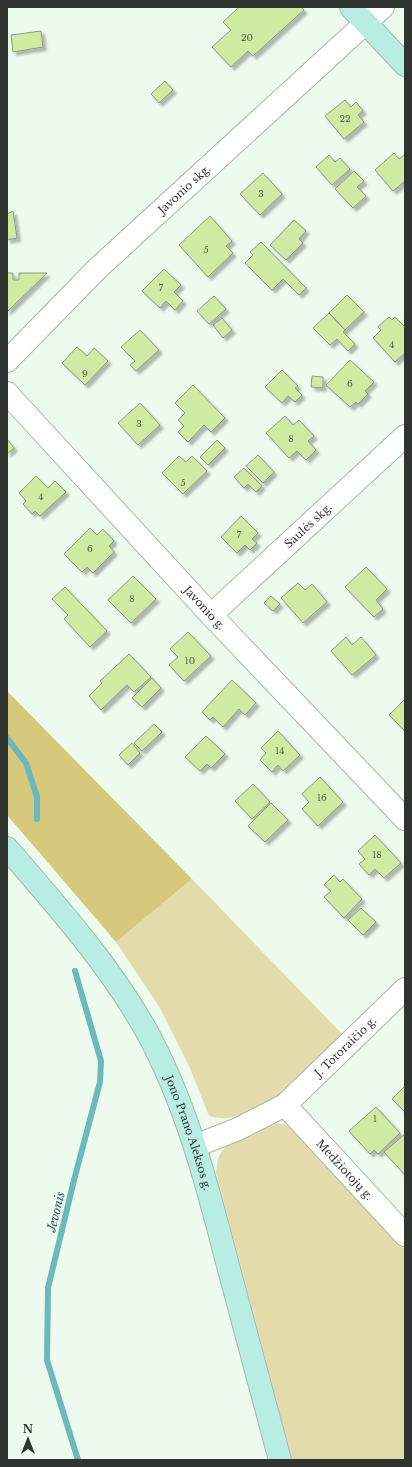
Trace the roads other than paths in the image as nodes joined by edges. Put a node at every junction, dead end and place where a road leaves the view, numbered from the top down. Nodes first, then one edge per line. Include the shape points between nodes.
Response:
1 (351, 7) edge
2 (383, 7) edge
3 (366, 23) junction
4 (405, 65) edge
5 (7, 361) edge
6 (7, 393) edge
7 (405, 436) edge
8 (211, 615) junction
9 (405, 819) edge
10 (7, 848) edge
11 (405, 989) edge
12 (285, 1105) junction
13 (195, 1146) junction
14 (405, 1235) edge
15 (280, 1460) edge

1 - 3 street
2 - 3 street, Javonio skg.
3 - 4 street
3 - 5 street, Javonio skg. via 96,269
6 - 8 street, Javonio g.
7 - 8 street, Saulės skg.
8 - 9 street, Javonio g.
10 - 13 street, Jono Prano Aleksos g. via 68,919 127,999 167,1073
11 - 12 street, J. Totoraičio g.
12 - 13 street, J. Totoraičio g. via 238,1129
12 - 14 street, Medžiotojų g.
13 - 15 street, Jono Prano Aleksos g.

